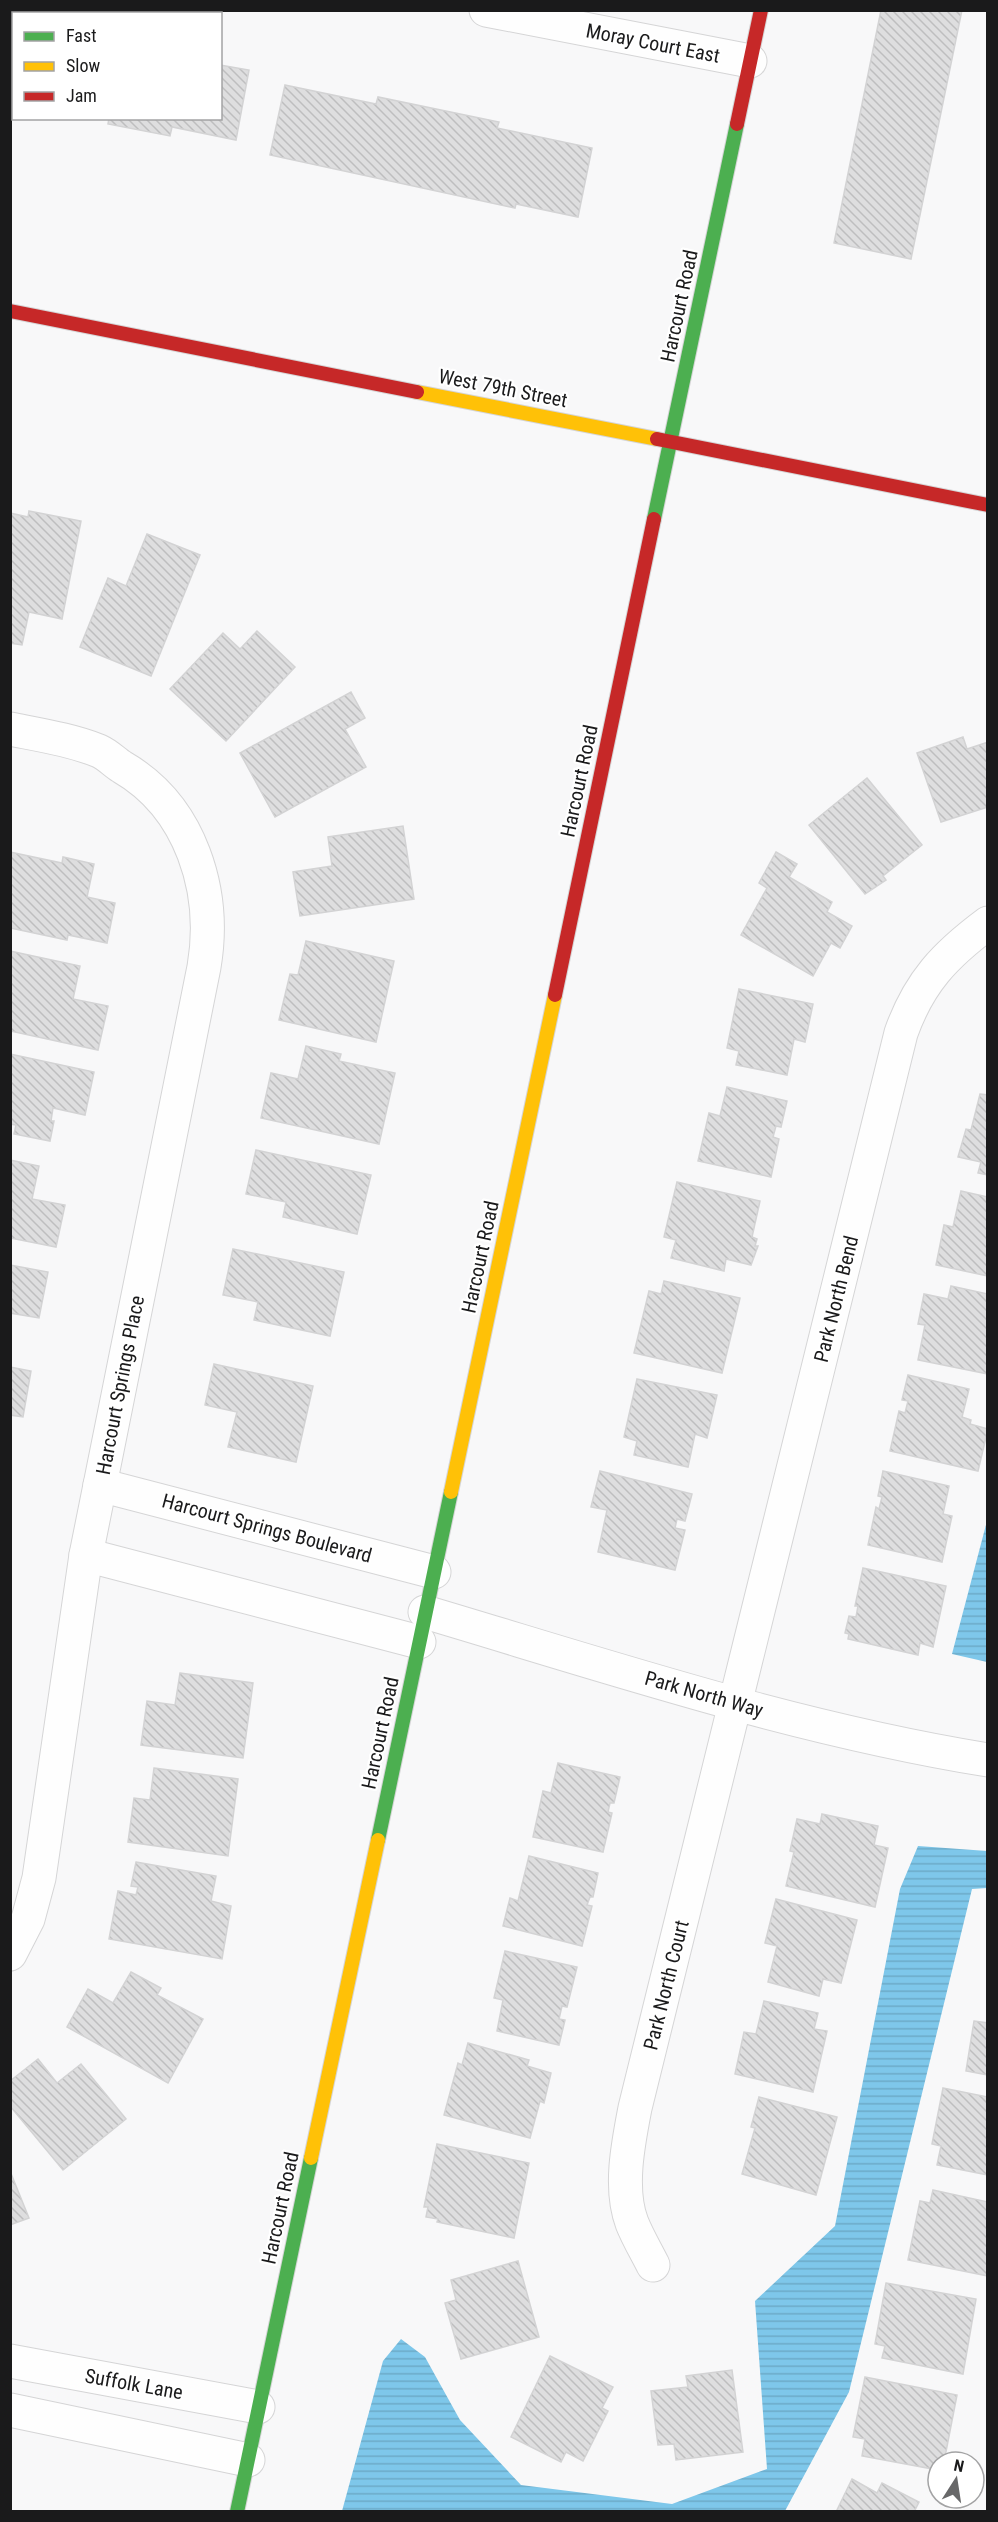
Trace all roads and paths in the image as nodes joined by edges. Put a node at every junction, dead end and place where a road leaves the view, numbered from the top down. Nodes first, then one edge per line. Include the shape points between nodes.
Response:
1 (486, 10) edge
2 (761, 10) edge
3 (750, 61) junction
4 (10, 311) edge
5 (671, 441) junction
6 (987, 504) edge
7 (10, 729) edge
8 (987, 923) edge
9 (100, 1485) junction
10 (86, 1555) junction
11 (434, 1572) junction
12 (422, 1627) junction
13 (736, 1704) junction
14 (987, 1760) edge
15 (10, 1954) edge
16 (653, 2265) dead end
17 (10, 2361) edge
18 (258, 2407) junction
19 (10, 2410) edge
20 (248, 2460) junction
21 (237, 2511) edge

1 - 3 street, Moray Court East
2 - 3 street, Harcourt Road
3 - 5 street, Harcourt Road
4 - 5 street, West 79th Street
5 - 6 street, West 79th Street
5 - 11 street, Harcourt Road
7 - 9 street, Harcourt Springs Place via 71,741 104,754 160,797 184,832 202,875 209,919 208,943
8 - 13 street, Park North Bend via 961,942 930,975 901,1033
9 - 10 street, Harcourt Springs Place
9 - 11 street, Harcourt Springs Boulevard
10 - 12 street
10 - 15 street, Harcourt Springs Place via 39,1878 28,1919
11 - 12 street, Harcourt Road
12 - 13 street, Park North Way
12 - 18 street, Harcourt Road
13 - 14 street, Park North Way via 936,1752
13 - 16 street, Park North Court via 631,2131 626,2182 630,2212
17 - 18 street, Suffolk Lane
18 - 20 street, Harcourt Road
19 - 20 street
20 - 21 street, Harcourt Road

